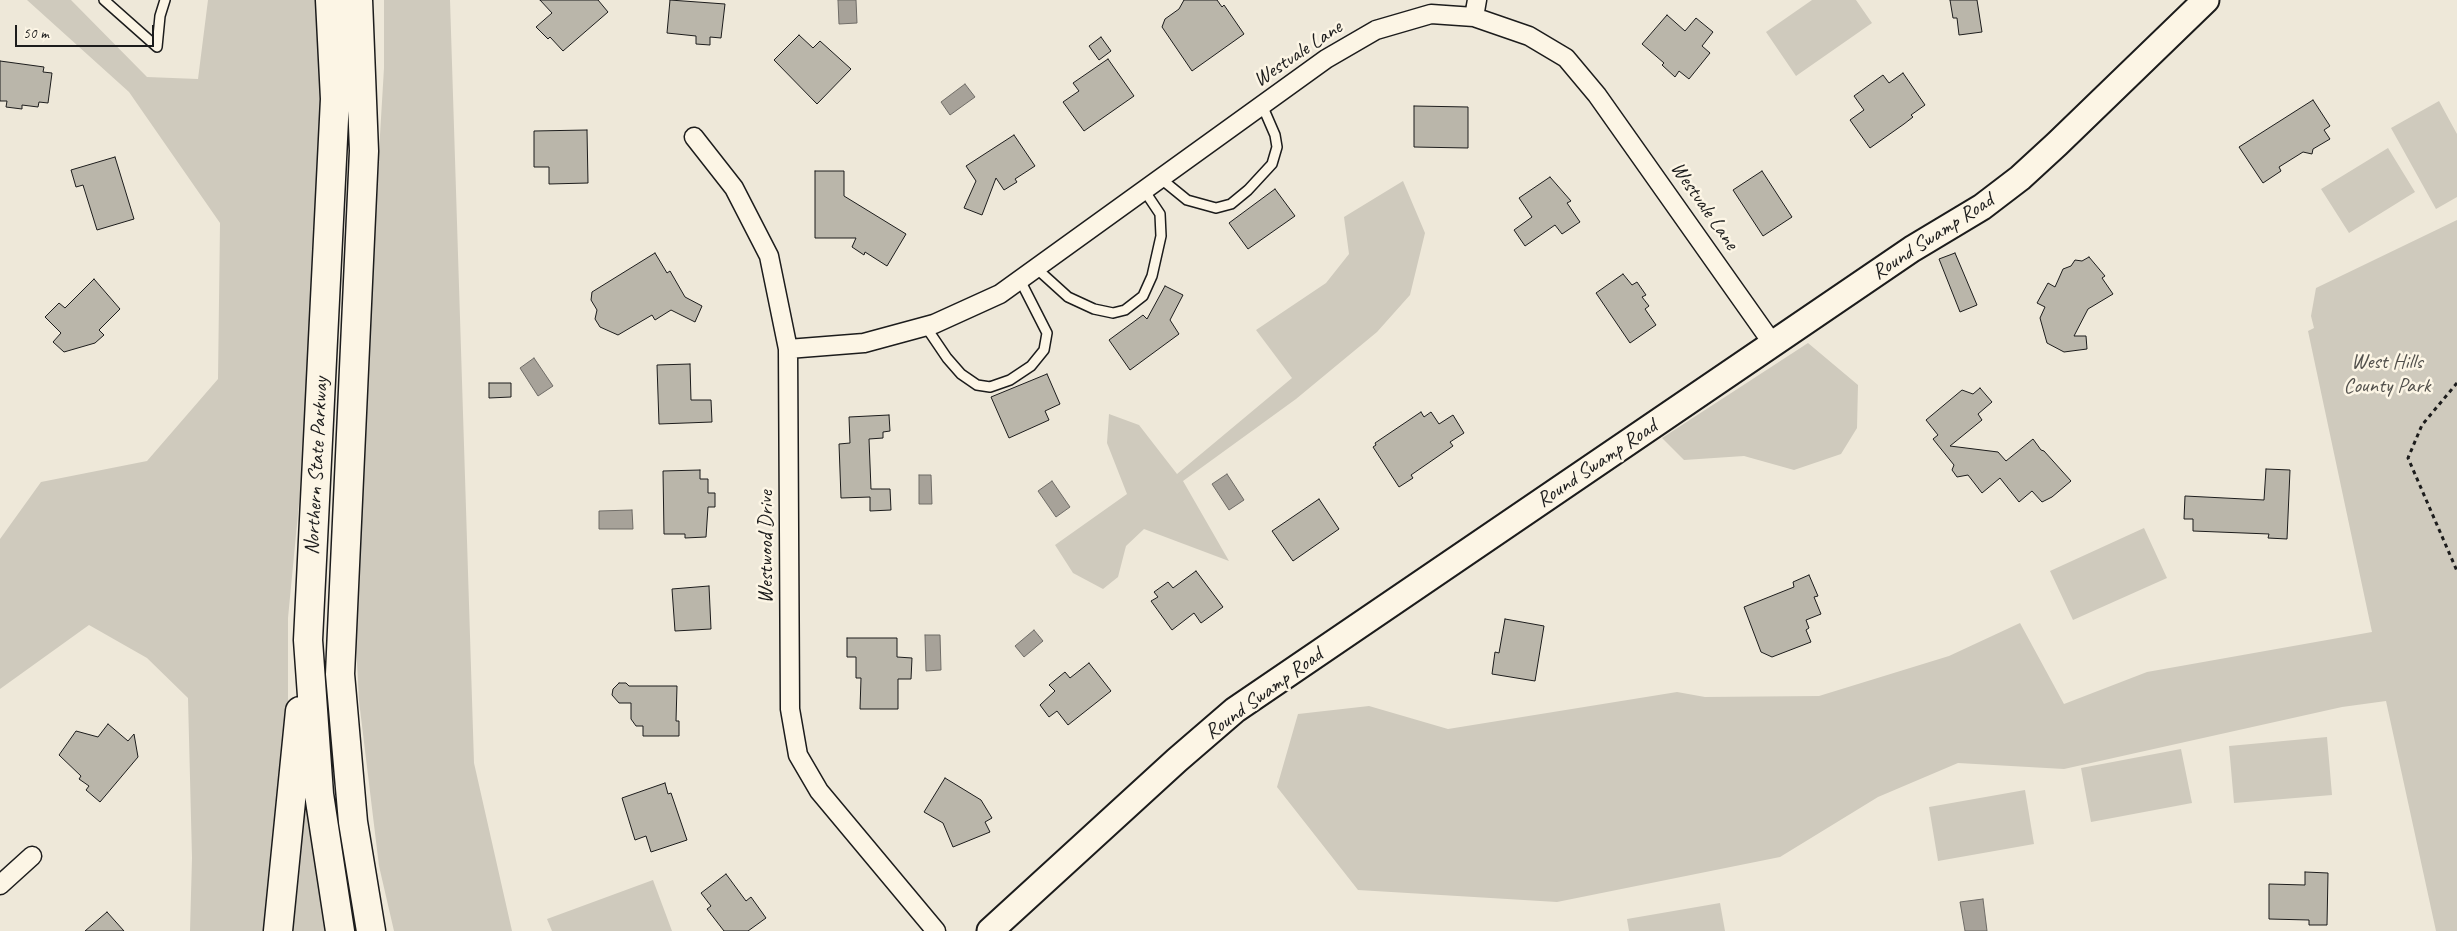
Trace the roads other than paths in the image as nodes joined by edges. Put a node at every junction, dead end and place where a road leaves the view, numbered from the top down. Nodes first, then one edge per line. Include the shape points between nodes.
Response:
1 (104, 0) edge
2 (165, 0) edge
3 (330, 0) edge
4 (358, 0) edge
5 (2206, 0) edge
6 (1476, 9) edge
7 (1262, 105) junction
8 (694, 137) dead end
9 (1160, 178) junction
10 (1144, 190) junction
11 (1036, 268) junction
12 (1020, 280) junction
13 (926, 326) junction
14 (1774, 344) junction
15 (788, 348) junction
16 (308, 640) junction
17 (32, 856) dead end
18 (0, 884) edge
19 (278, 931) edge
20 (340, 931) edge
21 (371, 931) edge
22 (936, 931) edge
23 (990, 931) edge

1 - 2 lane via 157,47
3 - 16 highway, Northern State Parkway via 336,99
4 - 21 highway, Northern State Parkway via 364,151 340,674 353,822
5 - 14 street, Round Swamp Road via 2020,178
6 - 7 street, Westvale Lane via 1431,14 1376,30 1326,59
6 - 14 street, Westvale Lane via 1566,58 1598,95
7 - 9 street, Westvale Lane
7 - 9 lane via 1274,135 1276,147 1272,164 1231,204 1216,208 1187,200
8 - 15 street, Westwood Drive via 734,188 769,256
9 - 10 street, Westvale Lane
10 - 11 street, Westvale Lane
10 - 11 lane via 1160,214 1161,236 1152,276 1143,296 1125,310 1113,313 1094,309 1068,297
11 - 12 street, Westvale Lane
12 - 13 street, Westvale Lane via 1000,294
12 - 13 lane via 1047,334 1044,350 1031,366 1010,380 990,387 977,385 961,374 947,358
13 - 15 street, Westvale Lane via 864,343
14 - 23 street, Round Swamp Road via 1236,710
15 - 22 street, Westwood Drive via 790,709 798,755 819,791
16 - 19 highway
16 - 20 highway, Northern State Parkway via 319,794
17 - 18 street

